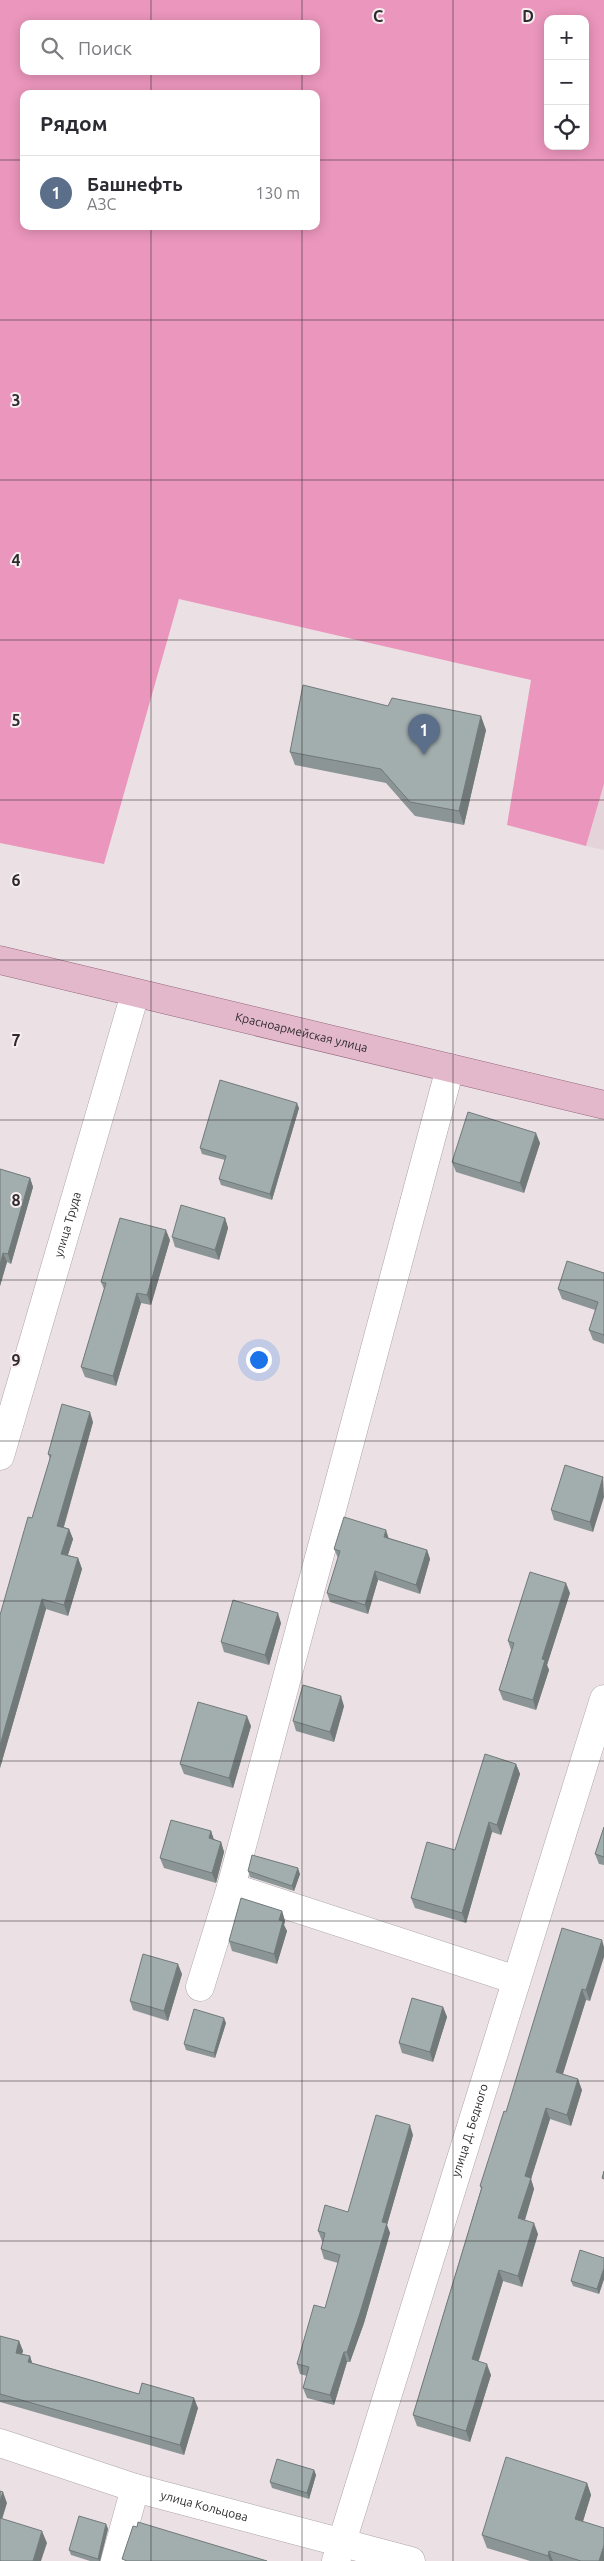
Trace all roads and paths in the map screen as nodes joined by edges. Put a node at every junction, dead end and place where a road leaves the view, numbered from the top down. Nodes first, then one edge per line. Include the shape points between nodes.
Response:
1 (0, 960) edge
2 (134, 994) junction
3 (450, 1068) junction
4 (604, 1105) edge
5 (0, 1456) edge
6 (604, 1699) edge
7 (231, 1887) junction
8 (516, 1980) junction
9 (200, 1987) dead end
10 (0, 2443) edge
11 (136, 2488) junction
12 (338, 2551) edge
13 (114, 2561) edge
14 (411, 2561) edge

1 - 2 main road, Красноармейская улица
2 - 3 main road, Красноармейская улица
2 - 5 street, улица Труда
3 - 4 main road, Красноармейская улица
3 - 7 street
6 - 8 street, улица Д. Бедного
7 - 8 street
7 - 9 street
8 - 12 street, улица Д. Бедного
10 - 11 street, улица Кольцова
11 - 12 street, улица Кольцова
11 - 13 street
12 - 14 street, улица Кольцова

